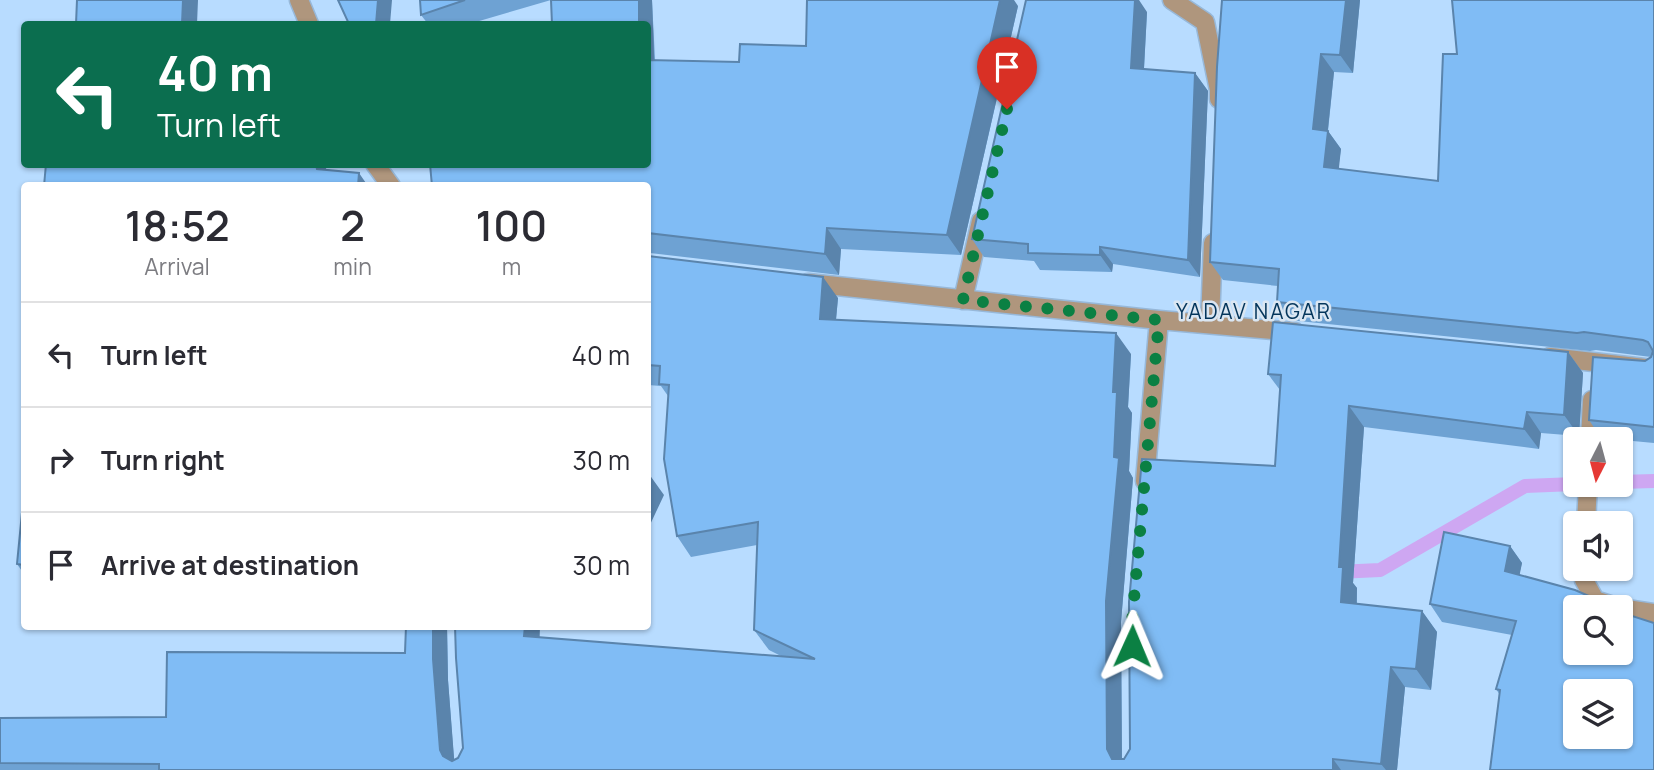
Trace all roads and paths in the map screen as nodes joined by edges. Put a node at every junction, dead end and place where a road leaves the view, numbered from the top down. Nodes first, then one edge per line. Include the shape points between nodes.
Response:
1 (299, 0) edge
2 (1172, 0) edge
3 (308, 21) edge
4 (1218, 117) edge
5 (985, 204) edge
6 (1214, 227) edge
7 (796, 282) edge
8 (963, 300) junction
9 (1159, 320) junction
10 (1210, 323) junction
11 (1306, 333) edge
12 (1526, 355) edge
13 (1654, 369) edge
14 (1594, 374) junction
15 (1591, 427) edge
16 (1144, 496) edge
17 (1633, 610) edge
18 (1654, 613) edge

1 - 3 street
2 - 4 street via 1205,22 1219,90
5 - 8 street
6 - 10 street
7 - 8 street
8 - 9 street
9 - 10 street
9 - 16 street
10 - 11 street
12 - 14 street
13 - 14 street
14 - 15 street
17 - 18 street

